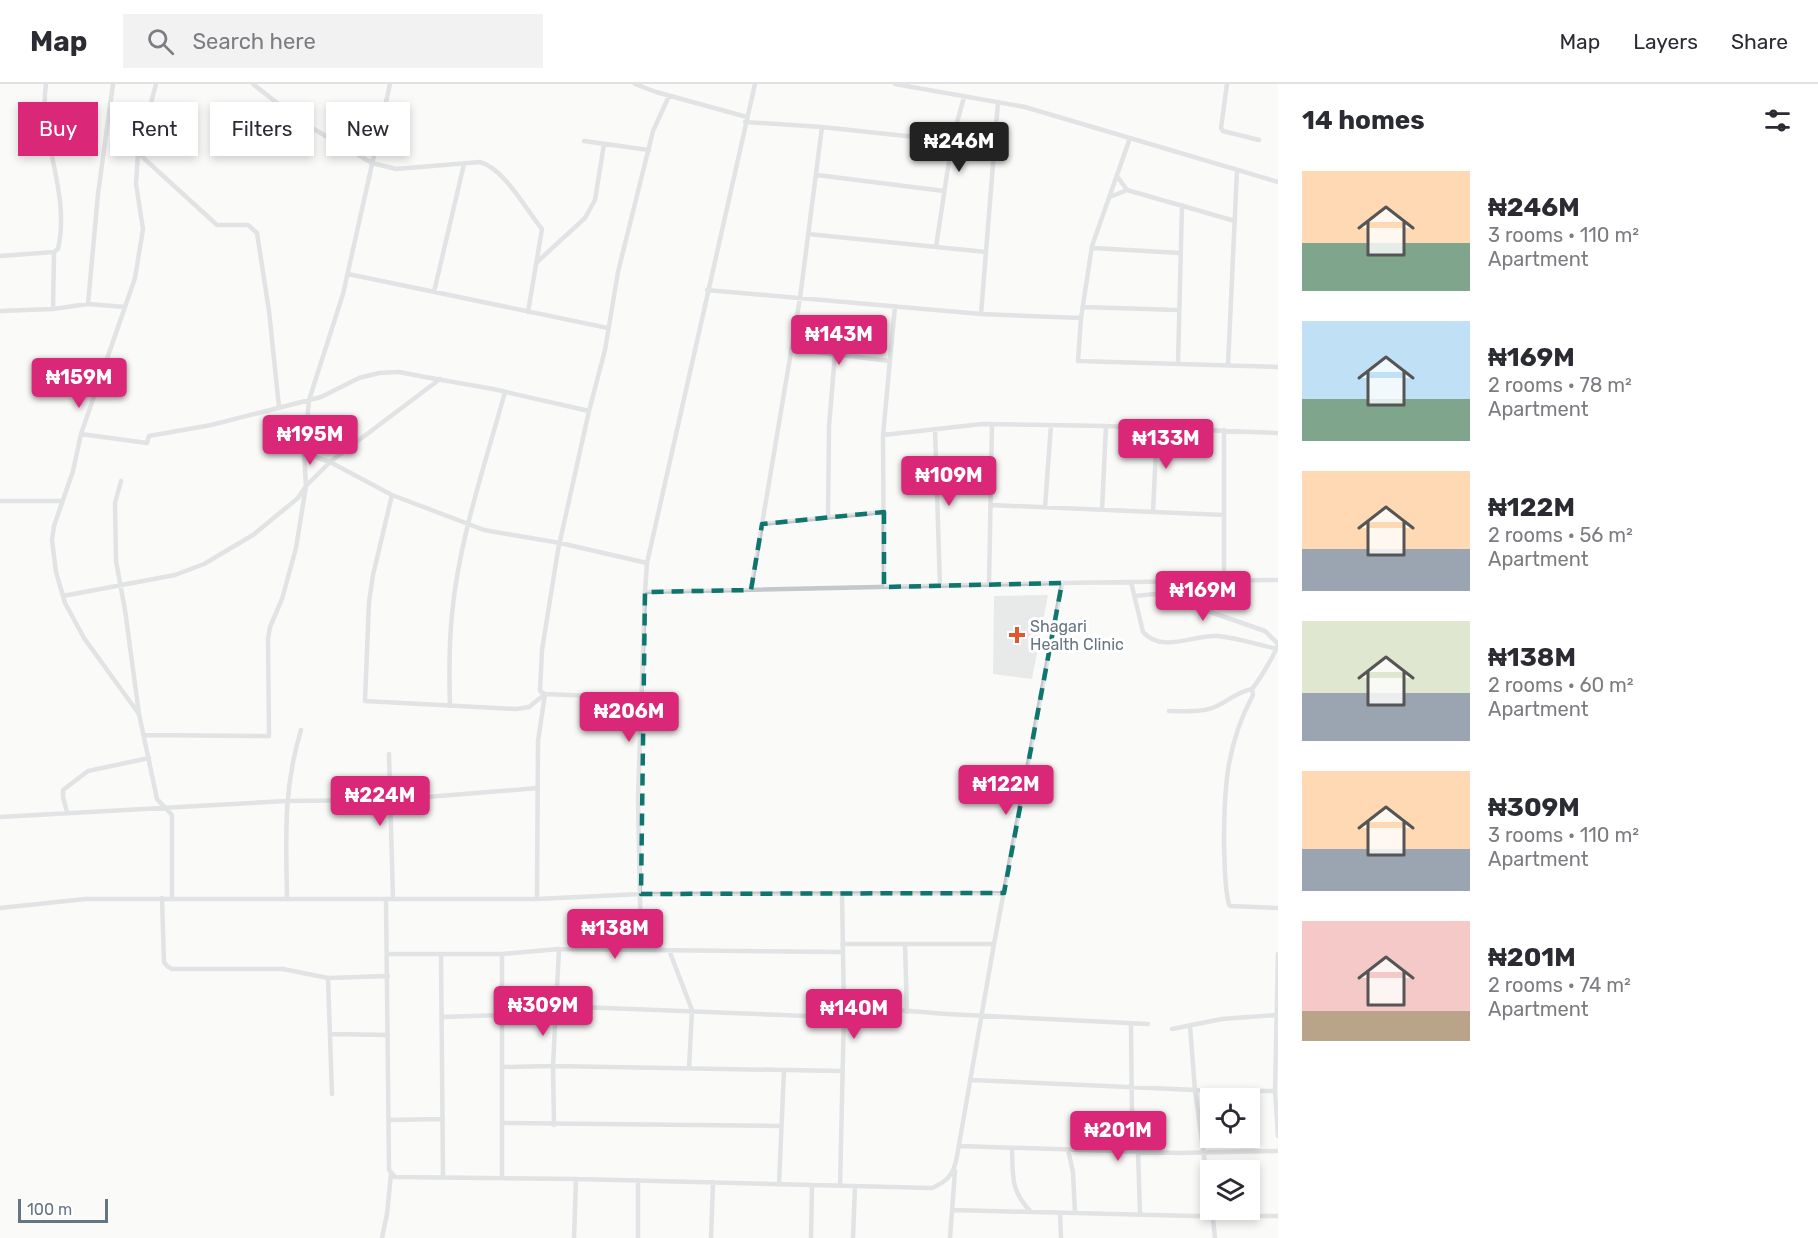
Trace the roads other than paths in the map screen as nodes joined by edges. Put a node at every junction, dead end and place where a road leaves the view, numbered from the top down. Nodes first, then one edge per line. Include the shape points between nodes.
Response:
1 (46, 84) edge
2 (113, 84) edge
3 (156, 84) edge
4 (253, 84) edge
5 (390, 84) edge
6 (635, 84) edge
7 (755, 84) edge
8 (895, 84) edge
9 (1227, 84) edge
10 (669, 96) junction
11 (964, 97) junction
12 (151, 102) edge
13 (999, 102) junction
14 (746, 119) junction
15 (822, 127) junction
16 (1130, 138) junction
17 (1259, 140) dead end
18 (584, 141) dead end
19 (952, 141) junction
20 (604, 144) junction
21 (649, 150) junction
22 (138, 156) edge
23 (141, 156) edge
24 (372, 163) junction
25 (464, 164) junction
26 (1237, 170) junction
27 (816, 175) junction
28 (1117, 176) junction
29 (1278, 182) edge
30 (1127, 190) junction
31 (944, 191) junction
32 (1109, 197) junction
33 (1182, 205) junction
34 (1235, 221) junction
35 (808, 234) junction
36 (936, 247) junction
37 (1093, 248) junction
38 (54, 252) junction
39 (986, 252) junction
40 (1180, 253) junction
41 (0, 256) edge
42 (537, 262) junction
43 (348, 274) junction
44 (707, 290) junction
45 (434, 292) junction
46 (800, 298) junction
47 (88, 304) junction
48 (125, 306) junction
49 (895, 306) junction
50 (1083, 307) junction
51 (53, 309) junction
52 (1179, 310) junction
53 (0, 312) edge
54 (528, 312) junction
55 (981, 314) junction
56 (1081, 318) junction
57 (608, 328) junction
58 (792, 349) junction
59 (835, 354) junction
60 (890, 361) junction
61 (1178, 364) junction
62 (1228, 365) junction
63 (1278, 367) edge
64 (440, 380) junction
65 (505, 392) junction
66 (309, 400) junction
67 (279, 407) junction
68 (589, 411) junction
69 (992, 424) junction
70 (1051, 425) junction
71 (1106, 426) junction
72 (1157, 428) junction
73 (935, 429) junction
74 (1224, 430) junction
75 (1278, 433) edge
76 (81, 434) junction
77 (883, 435) junction
78 (304, 453) junction
79 (330, 462) junction
80 (121, 481) dead end
81 (306, 486) junction
82 (392, 495) junction
83 (0, 501) edge
84 (62, 501) junction
85 (990, 505) junction
86 (1045, 507) junction
87 (1102, 510) junction
88 (884, 512) junction
89 (1153, 512) junction
90 (1224, 515) junction
91 (828, 518) junction
92 (762, 524) junction
93 (469, 525) junction
94 (560, 543) junction
95 (647, 563) junction
96 (1278, 580) edge
97 (1131, 582) junction
98 (1224, 582) junction
99 (1062, 583) junction
100 (120, 584) junction
101 (989, 584) junction
102 (940, 585) junction
103 (885, 587) junction
104 (751, 590) junction
105 (645, 592) junction
106 (63, 596) junction
107 (1135, 596) junction
108 (1278, 649) edge
109 (1252, 689) junction
110 (545, 694) junction
111 (641, 698) junction
112 (450, 706) junction
113 (1169, 711) dead end
114 (139, 714) junction
115 (301, 729) dead end
116 (144, 735) junction
117 (388, 754) dead end
118 (149, 758) junction
119 (538, 788) junction
120 (390, 800) junction
121 (286, 801) junction
122 (166, 807) junction
123 (67, 812) junction
124 (0, 817) edge
125 (1004, 893) junction
126 (640, 894) junction
127 (842, 894) junction
128 (162, 898) junction
129 (172, 898) junction
130 (287, 898) junction
131 (386, 899) junction
132 (393, 899) junction
133 (537, 899) junction
134 (0, 908) edge
135 (1278, 908) edge
136 (842, 944) junction
137 (994, 944) junction
138 (905, 945) junction
139 (559, 949) junction
140 (641, 949) junction
141 (669, 950) junction
142 (842, 952) junction
143 (388, 954) junction
144 (441, 954) junction
145 (502, 954) junction
146 (1278, 954) edge
147 (388, 976) junction
148 (328, 978) junction
149 (1277, 993) edge
150 (555, 1006) junction
151 (692, 1011) junction
152 (844, 1012) junction
153 (908, 1012) junction
154 (502, 1015) junction
155 (1277, 1015) edge
156 (982, 1016) junction
157 (442, 1017) junction
158 (1131, 1024) junction
159 (1148, 1024) dead end
160 (1190, 1026) junction
161 (1172, 1029) dead end
162 (331, 1034) junction
163 (388, 1035) junction
164 (1277, 1037) edge
165 (553, 1066) junction
166 (502, 1067) junction
167 (689, 1068) junction
168 (783, 1070) junction
169 (842, 1071) junction
170 (970, 1080) junction
171 (1132, 1088) junction
172 (1195, 1090) junction
173 (1275, 1091) junction
174 (332, 1095) dead end
175 (1277, 1108) edge
176 (443, 1119) junction
177 (389, 1120) junction
178 (502, 1123) junction
179 (554, 1125) junction
180 (782, 1126) junction
181 (1278, 1136) edge
182 (959, 1146) junction
183 (1012, 1148) junction
184 (1068, 1150) junction
185 (1278, 1150) edge
186 (1138, 1152) junction
187 (1203, 1152) junction
188 (1204, 1160) edge
189 (955, 1168) junction
190 (391, 1174) junction
191 (443, 1177) junction
192 (502, 1177) junction
193 (576, 1179) junction
194 (639, 1180) junction
195 (712, 1182) junction
196 (779, 1184) junction
197 (812, 1185) junction
198 (840, 1186) junction
199 (855, 1186) junction
200 (1019, 1199) junction
201 (952, 1210) junction
202 (1014, 1212) junction
203 (1031, 1212) junction
204 (1060, 1213) junction
205 (1076, 1213) junction
206 (1140, 1214) junction
207 (1200, 1216) edge
208 (1260, 1216) edge
209 (1278, 1216) edge
210 (1213, 1220) edge
211 (382, 1238) edge
212 (574, 1238) edge
213 (638, 1238) edge
214 (711, 1238) edge
215 (811, 1238) edge
216 (853, 1238) edge
217 (951, 1238) edge
218 (1061, 1238) edge
219 (1215, 1238) edge

1 - 38 street via 48,132 61,206 60,241
2 - 47 street
3 - 12 street
4 - 24 street via 300,121
5 - 24 street
6 - 10 street
7 - 14 street
8 - 11 street
9 - 17 street via 1221,128
10 - 14 street
10 - 21 street
11 - 13 street
11 - 19 street
13 - 16 street
13 - 39 street
14 - 15 street
14 - 44 street
15 - 19 street
15 - 27 street
16 - 26 street
16 - 28 street
18 - 20 street
19 - 31 street
20 - 21 street
20 - 42 street via 595,200 585,218
21 - 57 street
22 - 48 street via 136,184 143,229 135,278
23 - 67 street via 217,225 248,225 257,233
24 - 25 street via 396,169
24 - 43 street
25 - 42 street via 488,164 542,229
25 - 45 street
26 - 29 street
26 - 34 street
27 - 31 street
27 - 35 street
28 - 30 street
28 - 32 street
30 - 32 street
30 - 33 street
31 - 36 street
32 - 37 street
33 - 34 street
33 - 40 street
34 - 62 street
35 - 36 street
35 - 46 street
36 - 39 street
37 - 40 street
37 - 50 street
38 - 41 street
38 - 51 street
39 - 55 street
40 - 52 street
42 - 54 street
43 - 45 street
43 - 66 street
44 - 46 street
44 - 95 street
45 - 54 street
46 - 49 street
46 - 58 street
47 - 48 street
47 - 51 street
48 - 76 street
49 - 55 street
49 - 60 street
50 - 52 street
50 - 56 street
51 - 53 street
52 - 61 street
54 - 57 street
55 - 56 street
56 - 61 street via 1078,361
57 - 68 street
58 - 59 street
58 - 92 street
59 - 60 street
59 - 91 street
60 - 77 street
61 - 62 street
62 - 63 street
64 - 65 street
64 - 66 street via 399,372 379,373
64 - 79 street
65 - 68 street
65 - 93 street
66 - 67 street
66 - 78 street
67 - 76 street via 149,436 147,443
68 - 94 street
69 - 70 street
69 - 73 street
69 - 85 street
70 - 71 street
70 - 86 street
71 - 72 street
71 - 87 street
72 - 74 street
72 - 89 street
73 - 77 street
73 - 102 street
74 - 75 street
74 - 90 street
76 - 84 street
77 - 88 street
78 - 79 street
78 - 81 street
79 - 81 street
79 - 82 street
80 - 100 street via 115,503
81 - 100 street via 298,498 253,535 204,564 176,575
81 - 116 street via 296,548 268,639 269,736
82 - 93 street
82 - 112 street via 369,602 363,699
83 - 84 street
84 - 106 street via 52,540
85 - 86 street
85 - 101 street
86 - 87 street
87 - 89 street
88 - 91 street
88 - 103 street
89 - 90 street
90 - 98 street
91 - 92 street
92 - 104 street
93 - 94 street
93 - 112 street via 452,614
94 - 95 street
94 - 110 street via 542,650 540,691
95 - 105 street
96 - 98 street
97 - 98 street
97 - 99 street
97 - 107 street
99 - 101 street
99 - 125 street
100 - 106 street
100 - 114 street
101 - 102 street
102 - 103 street
103 - 104 street
104 - 105 street
105 - 111 street
106 - 114 street via 84,638
107 - 108 street via 1155,594 1265,631 1275,639
107 - 108 street via 1143,632 1155,641 1217,636
108 - 109 street
109 - 113 street via 1202,711
109 - 135 street via 1228,764 1224,803 1226,880 1231,906
110 - 111 street
110 - 112 street via 529,707
110 - 119 street via 538,741
111 - 126 street
114 - 116 street
115 - 121 street
116 - 118 street
117 - 120 street
118 - 122 street via 157,799
118 - 123 street via 88,771 63,790
119 - 120 street
119 - 133 street
120 - 121 street
120 - 132 street
121 - 122 street
121 - 130 street
122 - 123 street
122 - 129 street via 172,815
123 - 124 street
125 - 127 street
125 - 137 street
126 - 127 street
126 - 133 street
126 - 140 street
127 - 136 street
128 - 129 street
128 - 134 street via 60,901
128 - 148 street via 164,962 172,969 284,969
129 - 130 street
130 - 131 street
131 - 132 street
131 - 143 street
132 - 133 street
136 - 138 street
136 - 142 street
137 - 138 street
137 - 156 street
138 - 153 street
139 - 140 street
139 - 145 street
139 - 150 street
140 - 141 street
141 - 142 street
141 - 151 street
142 - 152 street
143 - 144 street
143 - 147 street
144 - 145 street
144 - 157 street
145 - 154 street
146 - 149 street
147 - 148 street
147 - 163 street
148 - 162 street
149 - 155 street
150 - 151 street
150 - 165 street
151 - 152 street via 833,1017
151 - 167 street
152 - 153 street
152 - 169 street
153 - 156 street
154 - 157 street
154 - 166 street
155 - 160 street
155 - 164 street
156 - 158 street
156 - 170 street
157 - 176 street
158 - 159 street
158 - 171 street
160 - 161 street
160 - 172 street
162 - 163 street
162 - 174 street
163 - 177 street
164 - 173 street
165 - 166 street
165 - 167 street
165 - 179 street
166 - 178 street
167 - 168 street
168 - 169 street
168 - 180 street
169 - 198 street
170 - 171 street
170 - 182 street
171 - 172 street
171 - 186 street
172 - 173 street
172 - 187 street
173 - 175 street
175 - 181 street
176 - 177 street
176 - 191 street
177 - 190 street
178 - 179 street
178 - 192 street
179 - 180 street
180 - 196 street
182 - 183 street
182 - 189 street
183 - 184 street
183 - 200 street via 1012,1177
184 - 186 street
184 - 205 street
185 - 187 street
186 - 187 street
186 - 206 street
187 - 188 street
189 - 199 street via 949,1179 932,1188
189 - 201 street
190 - 191 street
190 - 211 street
191 - 192 street
192 - 193 street
193 - 194 street
193 - 212 street
194 - 195 street
194 - 213 street
195 - 196 street
195 - 214 street
196 - 197 street
197 - 198 street
197 - 215 street
198 - 199 street
199 - 216 street
200 - 202 street
200 - 203 street
201 - 202 street
201 - 217 street
202 - 203 street
203 - 204 street
204 - 205 street
204 - 218 street
205 - 206 street
206 - 207 street
208 - 209 street
210 - 219 street

